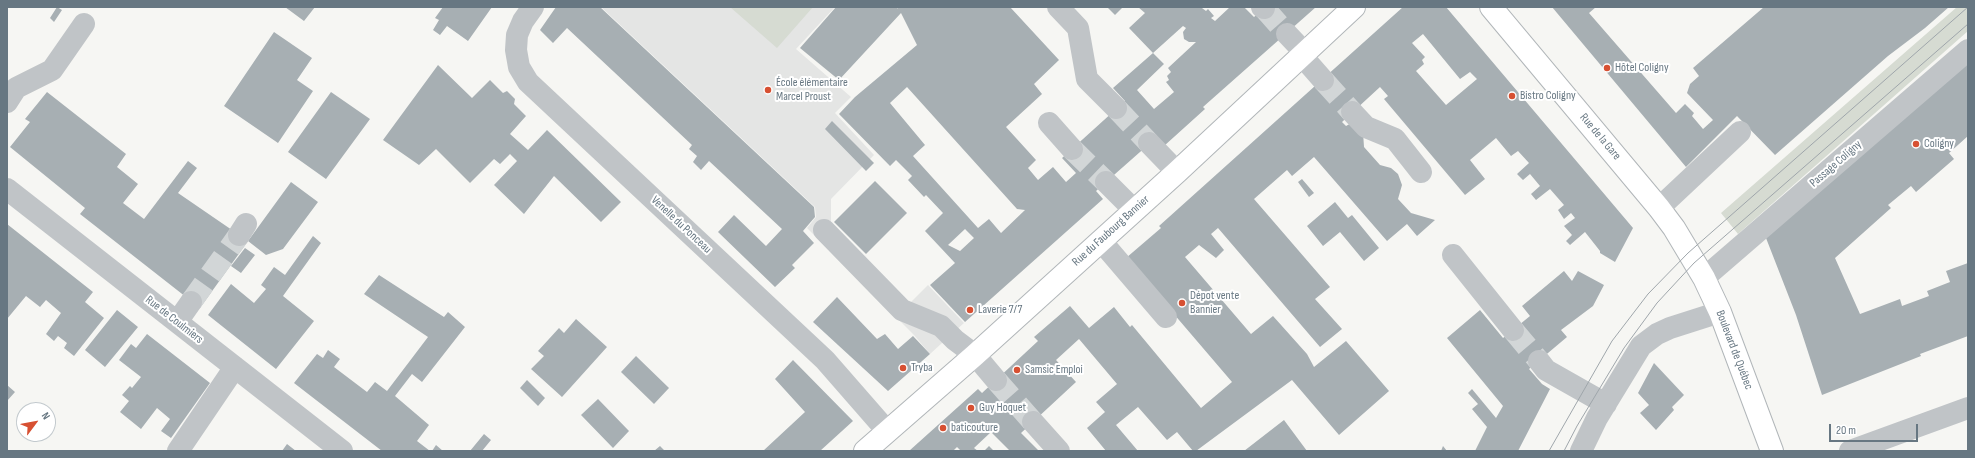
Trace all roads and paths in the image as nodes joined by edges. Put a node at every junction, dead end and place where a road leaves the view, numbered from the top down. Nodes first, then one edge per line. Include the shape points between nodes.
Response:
1 (532, 7) edge
2 (1058, 7) edge
3 (1354, 7) edge
4 (1491, 7) edge
5 (84, 24) dead end
6 (1287, 34) tunnel mouth
7 (1968, 50) edge
8 (1303, 54) junction
9 (1323, 80) tunnel mouth
10 (7, 102) edge
11 (1116, 108) tunnel mouth
12 (1352, 112) tunnel mouth
13 (1049, 123) dead end
14 (1740, 132) dead end
15 (1150, 143) tunnel mouth
16 (1072, 149) tunnel mouth
17 (1177, 172) junction
18 (1421, 172) dead end
19 (1106, 182) tunnel mouth
20 (7, 189) edge
21 (1659, 208) junction
22 (1134, 210) junction
23 (824, 230) dead end
24 (1101, 240) junction
25 (1688, 253) joint
26 (1452, 255) dead end
27 (1704, 278) junction
28 (191, 302) tunnel mouth
29 (1720, 312) junction
30 (1166, 317) dead end
31 (177, 322) junction
32 (1513, 330) tunnel mouth
33 (975, 355) junction
34 (1539, 361) tunnel mouth
35 (235, 367) junction
36 (996, 380) tunnel mouth
37 (1606, 404) junction
38 (1968, 408) edge
39 (1033, 422) tunnel mouth
40 (887, 431) junction
41 (178, 451) edge
42 (342, 451) edge
43 (865, 451) edge
44 (1060, 451) edge
45 (1581, 451) edge
46 (1772, 451) edge
47 (1850, 451) edge

1 - 40 street, Venelle du Ponceau via 517,35 516,50 519,67 528,82 825,360
2 - 11 street via 1078,28 1087,79
3 - 8 main road, Rue du Faubourg Bannier
4 - 21 main road, Rue de la Gare
5 - 10 street via 52,70 16,88
6 - 8 street
7 - 27 street, Passage Coligny
8 - 9 street
8 - 17 main road, Rue du Faubourg Bannier
12 - 18 street via 1366,127 1395,139
13 - 16 street
14 - 21 street
15 - 17 street
17 - 22 main road, Rue du Faubourg Bannier
19 - 22 street
20 - 31 street, Rue de Coulmiers
21 - 25 main road, Rue de la Gare
22 - 24 main road, Rue du Faubourg Bannier
23 - 33 street via 902,310 942,326
24 - 30 street
24 - 33 main road, Rue du Faubourg Bannier
25 - 27 main road, Boulevard de Québec
26 - 32 street
27 - 29 main road, Boulevard de Québec
28 - 31 street
29 - 37 street via 1670,328 1646,342 1637,352
29 - 46 main road, Boulevard de Québec
31 - 35 street, Rue de Coulmiers
33 - 36 street
33 - 40 main road, Rue du Faubourg Bannier
34 - 37 street via 1546,370
35 - 41 street
35 - 42 street, Rue de Coulmiers
37 - 45 street
38 - 47 street
39 - 44 street
40 - 43 main road, Rue du Faubourg Bannier

